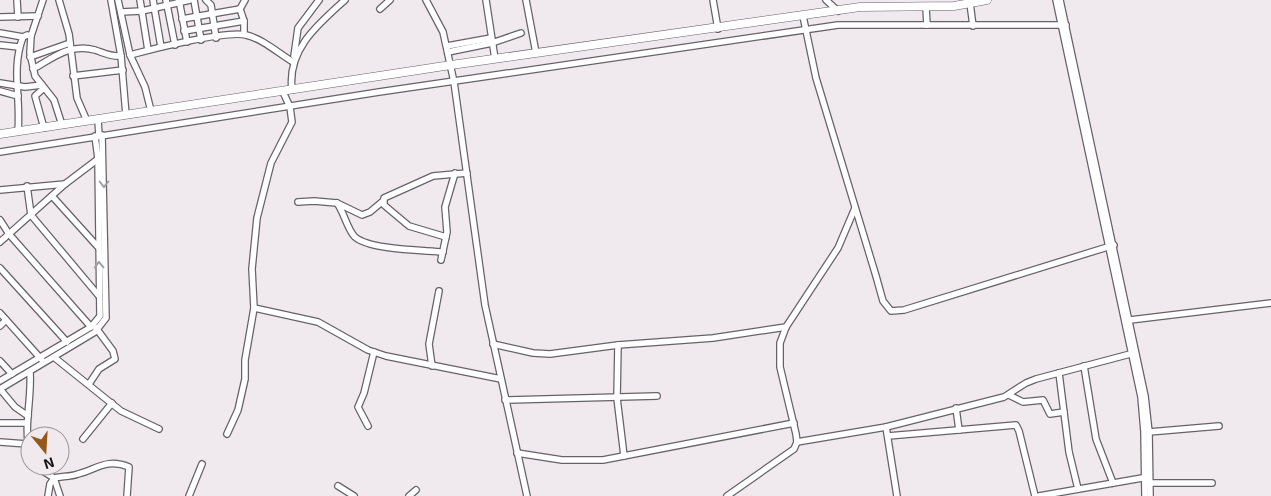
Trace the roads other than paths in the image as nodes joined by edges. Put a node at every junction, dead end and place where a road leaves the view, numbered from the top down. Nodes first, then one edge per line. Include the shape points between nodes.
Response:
1 (16, 0) edge
2 (43, 0) edge
3 (59, 0) edge
4 (111, 0) edge
5 (118, 0) edge
6 (140, 0) edge
7 (153, 0) edge
8 (192, 0) edge
9 (206, 0) edge
10 (244, 0) edge
11 (319, 0) edge
12 (345, 0) edge
13 (390, 0) edge
14 (426, 0) edge
15 (486, 0) edge
16 (526, 0) edge
17 (712, 0) edge
18 (826, 0) edge
19 (987, 0) edge
20 (1056, 0) edge
21 (1060, 0) edge
22 (179, 1) edge
23 (167, 3) edge
24 (970, 3) junction
25 (926, 7) junction
26 (154, 8) junction
27 (240, 9) junction
28 (380, 9) dead end
29 (142, 11) junction
30 (838, 11) junction
31 (121, 12) junction
32 (212, 14) junction
33 (38, 16) junction
34 (198, 16) junction
35 (803, 16) junction
36 (0, 17) edge
37 (18, 17) junction
38 (182, 19) junction
39 (244, 22) junction
40 (927, 25) junction
41 (1063, 25) junction
42 (214, 26) junction
43 (973, 26) junction
44 (200, 28) junction
45 (718, 29) junction
46 (184, 30) junction
47 (806, 31) junction
48 (0, 33) edge
49 (521, 33) dead end
50 (244, 34) junction
51 (31, 36) junction
52 (22, 37) junction
53 (216, 38) junction
54 (202, 40) junction
55 (491, 41) junction
56 (187, 42) junction
57 (175, 44) junction
58 (0, 45) edge
59 (71, 46) junction
60 (19, 47) junction
61 (161, 47) junction
62 (447, 49) junction
63 (148, 50) junction
64 (536, 53) junction
65 (130, 55) junction
66 (30, 56) junction
67 (121, 56) junction
68 (495, 59) junction
69 (294, 60) junction
70 (451, 66) junction
71 (33, 69) junction
72 (122, 70) junction
73 (73, 76) junction
74 (454, 82) junction
75 (0, 83) edge
76 (16, 86) junction
77 (43, 86) junction
78 (292, 90) junction
79 (0, 91) edge
80 (282, 92) junction
81 (18, 96) junction
82 (290, 107) junction
83 (151, 111) junction
84 (126, 115) junction
85 (98, 120) junction
86 (87, 121) junction
87 (62, 125) junction
88 (44, 128) junction
89 (18, 132) junction
90 (0, 134) edge
91 (99, 136) junction
92 (0, 152) edge
93 (98, 159) junction
94 (455, 173) junction
95 (467, 173) junction
96 (65, 184) junction
97 (27, 186) junction
98 (0, 190) edge
99 (52, 196) junction
100 (383, 201) junction
101 (298, 202) dead end
102 (337, 203) junction
103 (855, 208) junction
104 (31, 214) junction
105 (0, 220) edge
106 (9, 234) junction
107 (446, 237) junction
108 (0, 242) edge
109 (1111, 245) junction
110 (98, 247) junction
111 (443, 252) junction
112 (441, 260) dead end
113 (0, 268) edge
114 (439, 291) dead end
115 (100, 296) junction
116 (1271, 303) edge
117 (254, 308) junction
118 (0, 313) edge
119 (6, 320) junction
120 (1130, 320) junction
121 (0, 326) edge
122 (94, 327) junction
123 (786, 327) junction
124 (67, 342) junction
125 (493, 344) junction
126 (618, 345) junction
127 (374, 352) junction
128 (1134, 353) junction
129 (55, 358) junction
130 (0, 361) edge
131 (43, 361) junction
132 (432, 366) junction
133 (1084, 366) junction
134 (30, 372) junction
135 (1059, 373) junction
136 (12, 374) junction
137 (501, 379) junction
138 (0, 382) edge
139 (89, 384) junction
140 (0, 389) edge
141 (1009, 395) junction
142 (657, 396) dead end
143 (617, 398) junction
144 (505, 400) junction
145 (112, 403) junction
146 (956, 408) junction
147 (1064, 412) junction
148 (28, 416) junction
149 (27, 423) junction
150 (794, 423) junction
151 (0, 424) edge
152 (27, 426) edge
153 (368, 426) dead end
154 (1219, 426) dead end
155 (886, 427) junction
156 (159, 428) dead end
157 (960, 430) junction
158 (1149, 432) junction
159 (227, 434) dead end
160 (888, 436) junction
161 (83, 439) dead end
162 (0, 442) edge
163 (797, 442) junction
164 (20, 443) edge
165 (518, 453) junction
166 (624, 456) junction
167 (202, 464) dead end
168 (51, 476) edge
169 (54, 478) junction
170 (1147, 479) junction
171 (1113, 483) junction
172 (1212, 483) dead end
173 (338, 486) dead end
174 (1078, 489) junction
175 (416, 490) dead end
176 (1060, 494) edge
177 (48, 496) edge
178 (60, 496) edge
179 (127, 496) edge
180 (189, 496) edge
181 (354, 496) edge
182 (409, 496) edge
183 (526, 496) edge
184 (727, 496) edge
185 (897, 496) edge
186 (1037, 496) edge
187 (1145, 496) edge
188 (1150, 496) edge

1 - 37 street
2 - 33 street
3 - 59 street
4 - 67 street
5 - 31 street
6 - 29 street
7 - 26 street
8 - 22 street
8 - 34 street
9 - 32 street via 211,5
10 - 27 street
11 - 69 street via 298,28
12 - 69 street via 312,32
13 - 28 street
14 - 62 street
15 - 55 street
16 - 64 street
17 - 45 street
18 - 30 street
19 - 24 street
20 - 41 street
21 - 41 street
22 - 23 street
22 - 38 street
23 - 26 street
23 - 57 street
24 - 25 street
24 - 43 street
25 - 30 street
25 - 40 street
26 - 29 street
26 - 61 street
27 - 32 street
27 - 39 street
29 - 31 street
29 - 63 street
30 - 35 street
31 - 65 street
32 - 34 street
32 - 42 street
33 - 37 street
33 - 51 street
34 - 38 street
34 - 44 street
35 - 45 street
35 - 47 street
36 - 37 street
38 - 46 street
39 - 42 street
39 - 50 street
40 - 43 street
40 - 47 street via 838,25
41 - 43 street
41 - 109 street
42 - 44 street
42 - 53 street
44 - 46 street
44 - 54 street
45 - 64 street
46 - 56 street
47 - 74 street
47 - 103 street via 816,78
48 - 52 street
49 - 55 street
50 - 53 street
50 - 69 street
51 - 52 street
51 - 66 street
52 - 60 street
53 - 54 street
54 - 56 street
55 - 62 street
55 - 68 street
56 - 57 street
57 - 61 street
58 - 60 street
59 - 66 street
59 - 67 street
59 - 71 street
59 - 73 street
60 - 76 street
61 - 63 street
62 - 70 street
63 - 65 street
64 - 68 street
65 - 83 street via 145,87
66 - 71 street
67 - 72 street
68 - 70 street
69 - 78 street
70 - 74 street
70 - 78 street
71 - 77 street
72 - 73 street
72 - 84 street
73 - 86 street via 77,98
74 - 82 street
74 - 95 street
75 - 76 street
76 - 77 street
76 - 81 street
77 - 87 street via 54,100
77 - 88 street via 35,96
78 - 80 street
79 - 81 street
80 - 82 street
80 - 83 street
81 - 89 street
82 - 91 street
82 - 117 street via 292,122 271,163 257,218 252,270
83 - 84 street
84 - 85 street
85 - 86 street
85 - 91 street
86 - 87 street
87 - 88 street
88 - 89 street
89 - 90 street
91 - 92 street
91 - 93 street
91 -> 122 street via 107,310 106,318
93 - 96 street
93 - 110 street
94 - 95 street
94 - 100 street via 416,182 388,195
94 - 107 street via 445,207
95 - 125 street
96 - 97 street
96 - 99 street
97 - 98 street
97 - 104 street
99 - 104 street
99 - 110 street
100 - 102 street via 365,215
100 - 107 street via 389,211 408,226
101 - 102 street
102 - 111 street via 352,231 361,240 386,247
103 - 109 street via 883,301 891,311 904,310
103 - 123 street via 838,248
104 - 106 street
104 - 115 street
105 - 106 street
106 - 108 street
106 - 122 street
107 - 111 street
109 - 120 street
109 - 128 street
115 -> 110 street
111 - 112 street
113 - 124 street
114 - 132 street via 431,330
115 - 122 street via 100,316
116 - 120 street
117 - 127 street via 318,322
117 - 159 street via 238,410
118 - 119 street
119 - 121 street
119 - 131 street
120 - 128 street
122 - 124 street
122 - 129 street
122 - 139 street via 113,351 115,359 99,369
123 - 126 street via 713,338
123 - 150 street via 779,354
124 - 131 street
125 - 126 street via 550,354
125 - 137 street
126 - 143 street
127 - 132 street
127 - 153 street via 358,407
128 - 133 street
128 - 158 street via 1147,404
128 - 170 street via 1143,413
129 - 131 street
129 - 139 street
130 - 136 street
131 - 134 street
131 - 136 street
132 - 137 street
133 - 135 street
133 - 171 street via 1096,439
134 - 140 street
134 - 148 street
135 - 141 street via 1026,383
135 - 147 street
136 - 138 street
137 - 144 street
139 - 145 street
140 - 148 street via 15,407
141 - 146 street
141 - 147 street via 1023,402 1044,400 1050,414
142 - 143 street
143 - 144 street
143 - 166 street
144 - 165 street
145 - 156 street via 131,417
145 - 161 street
146 - 155 street
146 - 157 street
147 - 174 street
148 - 149 street
149 - 151 street
149 - 152 street
150 - 163 street
150 - 166 street
154 - 158 street
155 - 160 street
155 - 163 street
157 - 160 street
157 - 186 street via 1016,425
158 - 170 street
160 - 185 street
162 - 164 street
163 - 184 street via 788,456
165 - 166 street via 582,461
165 - 183 street
167 - 180 street
168 - 169 street
169 - 177 street
169 - 178 street
169 - 179 street via 80,474 101,464 127,465 130,469
170 - 171 street
170 - 172 street
170 - 187 street
170 - 188 street
171 - 174 street
173 - 181 street
174 - 176 street
175 - 182 street
176 - 186 street

